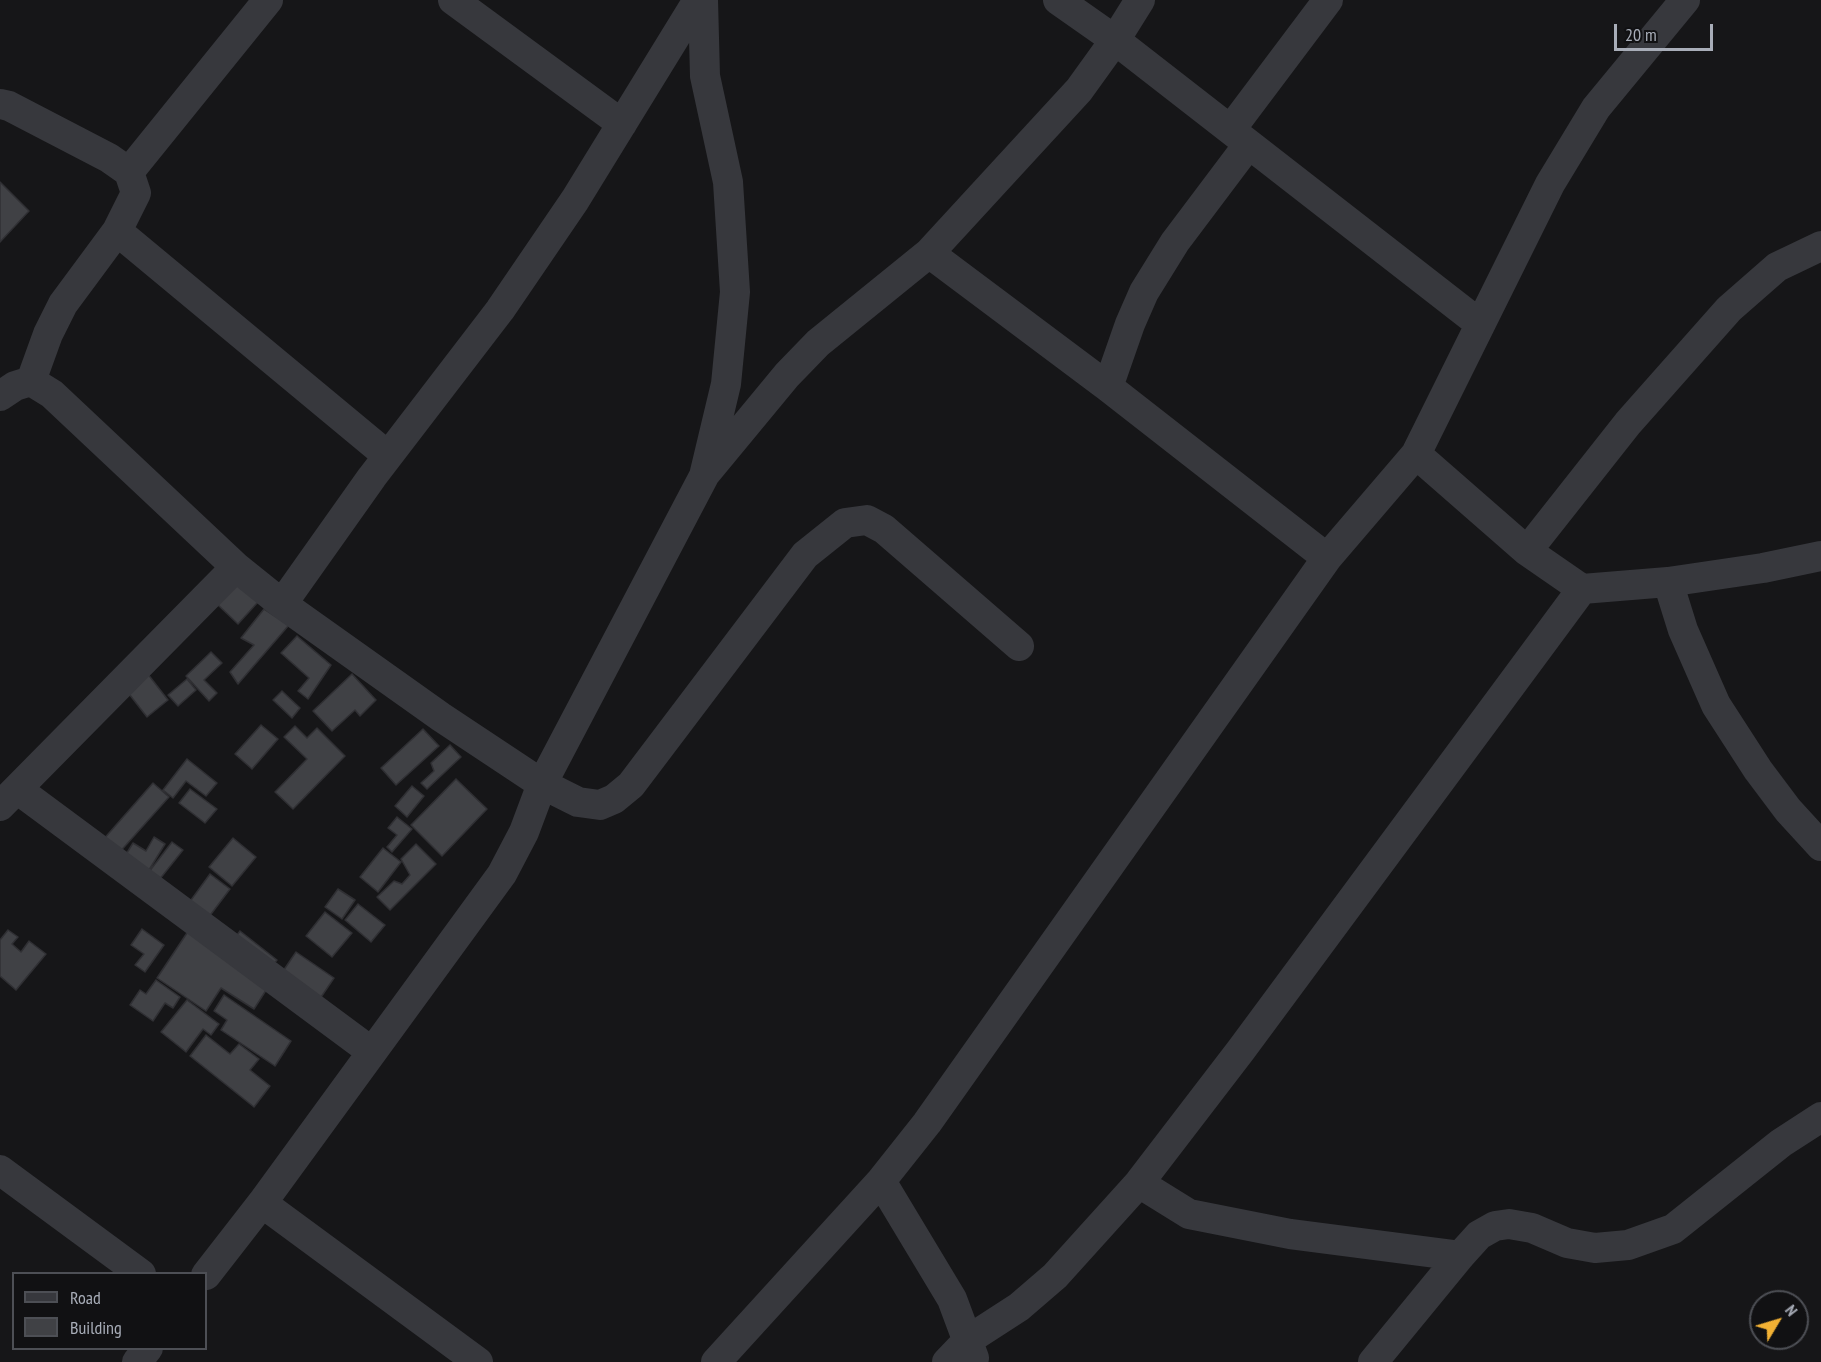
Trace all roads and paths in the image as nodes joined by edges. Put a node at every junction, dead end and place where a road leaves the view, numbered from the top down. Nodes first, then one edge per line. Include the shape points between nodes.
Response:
1 (268, 0) edge
2 (453, 0) edge
3 (698, 0) edge
4 (703, 0) edge
5 (1058, 0) edge
6 (1140, 0) edge
7 (1328, 0) edge
8 (1685, 0) edge
9 (1115, 40) junction
10 (3, 112) edge
11 (622, 124) junction
12 (1240, 137) junction
13 (129, 172) junction
14 (117, 231) junction
15 (1821, 246) edge
16 (928, 253) junction
17 (1480, 324) junction
18 (31, 381) junction
19 (1108, 387) junction
20 (0, 396) edge
21 (1416, 454) junction
22 (388, 456) junction
23 (704, 476) junction
24 (1527, 551) junction
25 (1821, 556) edge
26 (1327, 558) junction
27 (236, 567) junction
28 (1668, 582) junction
29 (1582, 589) junction
30 (282, 604) junction
31 (1019, 645) dead end
32 (542, 784) junction
33 (8, 797) edge
34 (1821, 846) edge
35 (372, 1052) junction
36 (1817, 1128) edge
37 (0, 1170) edge
38 (881, 1181) junction
39 (1139, 1183) junction
40 (262, 1203) junction
41 (1460, 1256) junction
42 (138, 1272) edge
43 (207, 1274) edge
44 (146, 1350) edge
45 (972, 1351) edge
46 (137, 1362) edge
47 (478, 1362) edge
48 (716, 1362) edge
49 (946, 1362) edge
50 (1373, 1362) edge

1 - 13 street
2 - 11 street
3 - 11 street
4 - 23 street via 705,76 728,182 735,292 726,384
5 - 9 street
6 - 9 street
7 - 12 street
8 - 17 street via 1596,108 1550,184
9 - 12 street
9 - 16 street via 1078,90
10 - 13 street via 109,158
11 - 22 street via 500,310
12 - 17 street
12 - 19 street via 1144,292
13 - 14 street via 136,193
14 - 18 street via 63,303
14 - 22 street
15 - 24 street via 1777,267 1729,309 1628,423
16 - 19 street
16 - 23 street via 818,343
17 - 21 street
18 - 20 street
18 - 27 street via 52,394
19 - 26 street
21 - 24 street
21 - 26 street
22 - 30 street
23 - 32 street
24 - 29 street
25 - 28 street
26 - 38 street via 954,1085
27 - 30 street
27 - 33 street
28 - 29 street
28 - 34 street via 1683,630 1716,705 1764,778
29 - 39 street
30 - 32 street
31 - 32 street via 884,529 867,520 845,523 805,555 631,785 600,805 578,802
32 - 35 street via 524,832 502,874
33 - 35 street
35 - 40 street
36 - 41 street via 1747,1168 1673,1229 1628,1245 1595,1248 1509,1224 1479,1235
37 - 42 street
38 - 45 street via 952,1299
38 - 48 street
39 - 41 street via 1189,1214 1290,1234
39 - 45 street via 1055,1276
40 - 43 street
40 - 47 street
41 - 50 street
44 - 46 street
45 - 49 street

